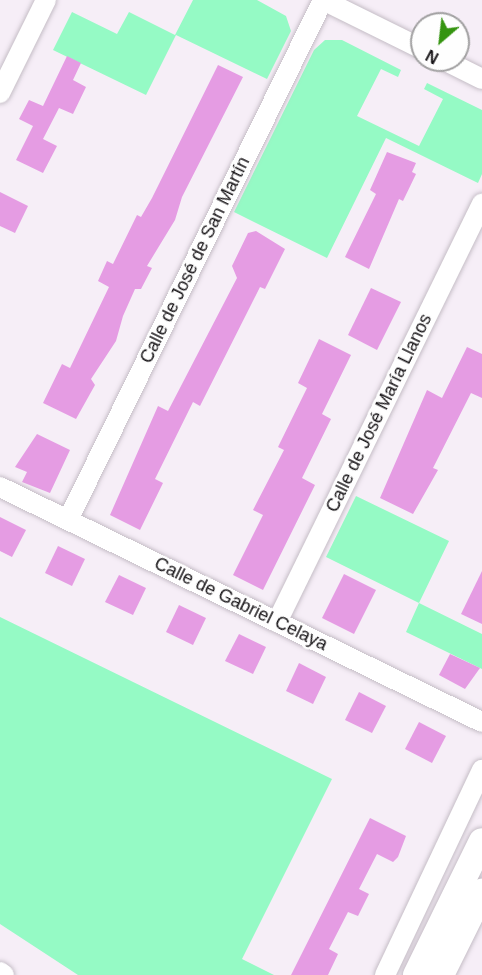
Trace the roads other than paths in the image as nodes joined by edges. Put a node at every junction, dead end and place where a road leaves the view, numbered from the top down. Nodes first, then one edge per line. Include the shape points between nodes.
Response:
1 (46, 0) edge
2 (323, 0) edge
3 (410, 43) edge
4 (468, 72) edge
5 (482, 79) edge
6 (0, 93) edge
7 (482, 204) edge
8 (0, 487) edge
9 (68, 520) junction
10 (277, 622) junction
11 (482, 722) edge
12 (482, 770) edge
13 (482, 841) edge
14 (482, 892) edge
15 (0, 972) edge
16 (4, 975) edge
17 (385, 975) edge
18 (416, 975) edge
19 (441, 975) edge

1 - 6 street
2 - 3 street
2 - 9 street, Calle de José de San Martín
4 - 5 street
7 - 10 street, Calle de José María Llanos
8 - 9 street, Calle de Gabriel Celaya
9 - 10 street, Calle de Gabriel Celaya
10 - 11 street, Calle de Gabriel Celaya
12 - 17 street
13 - 18 main road
14 - 19 main road
15 - 16 street

